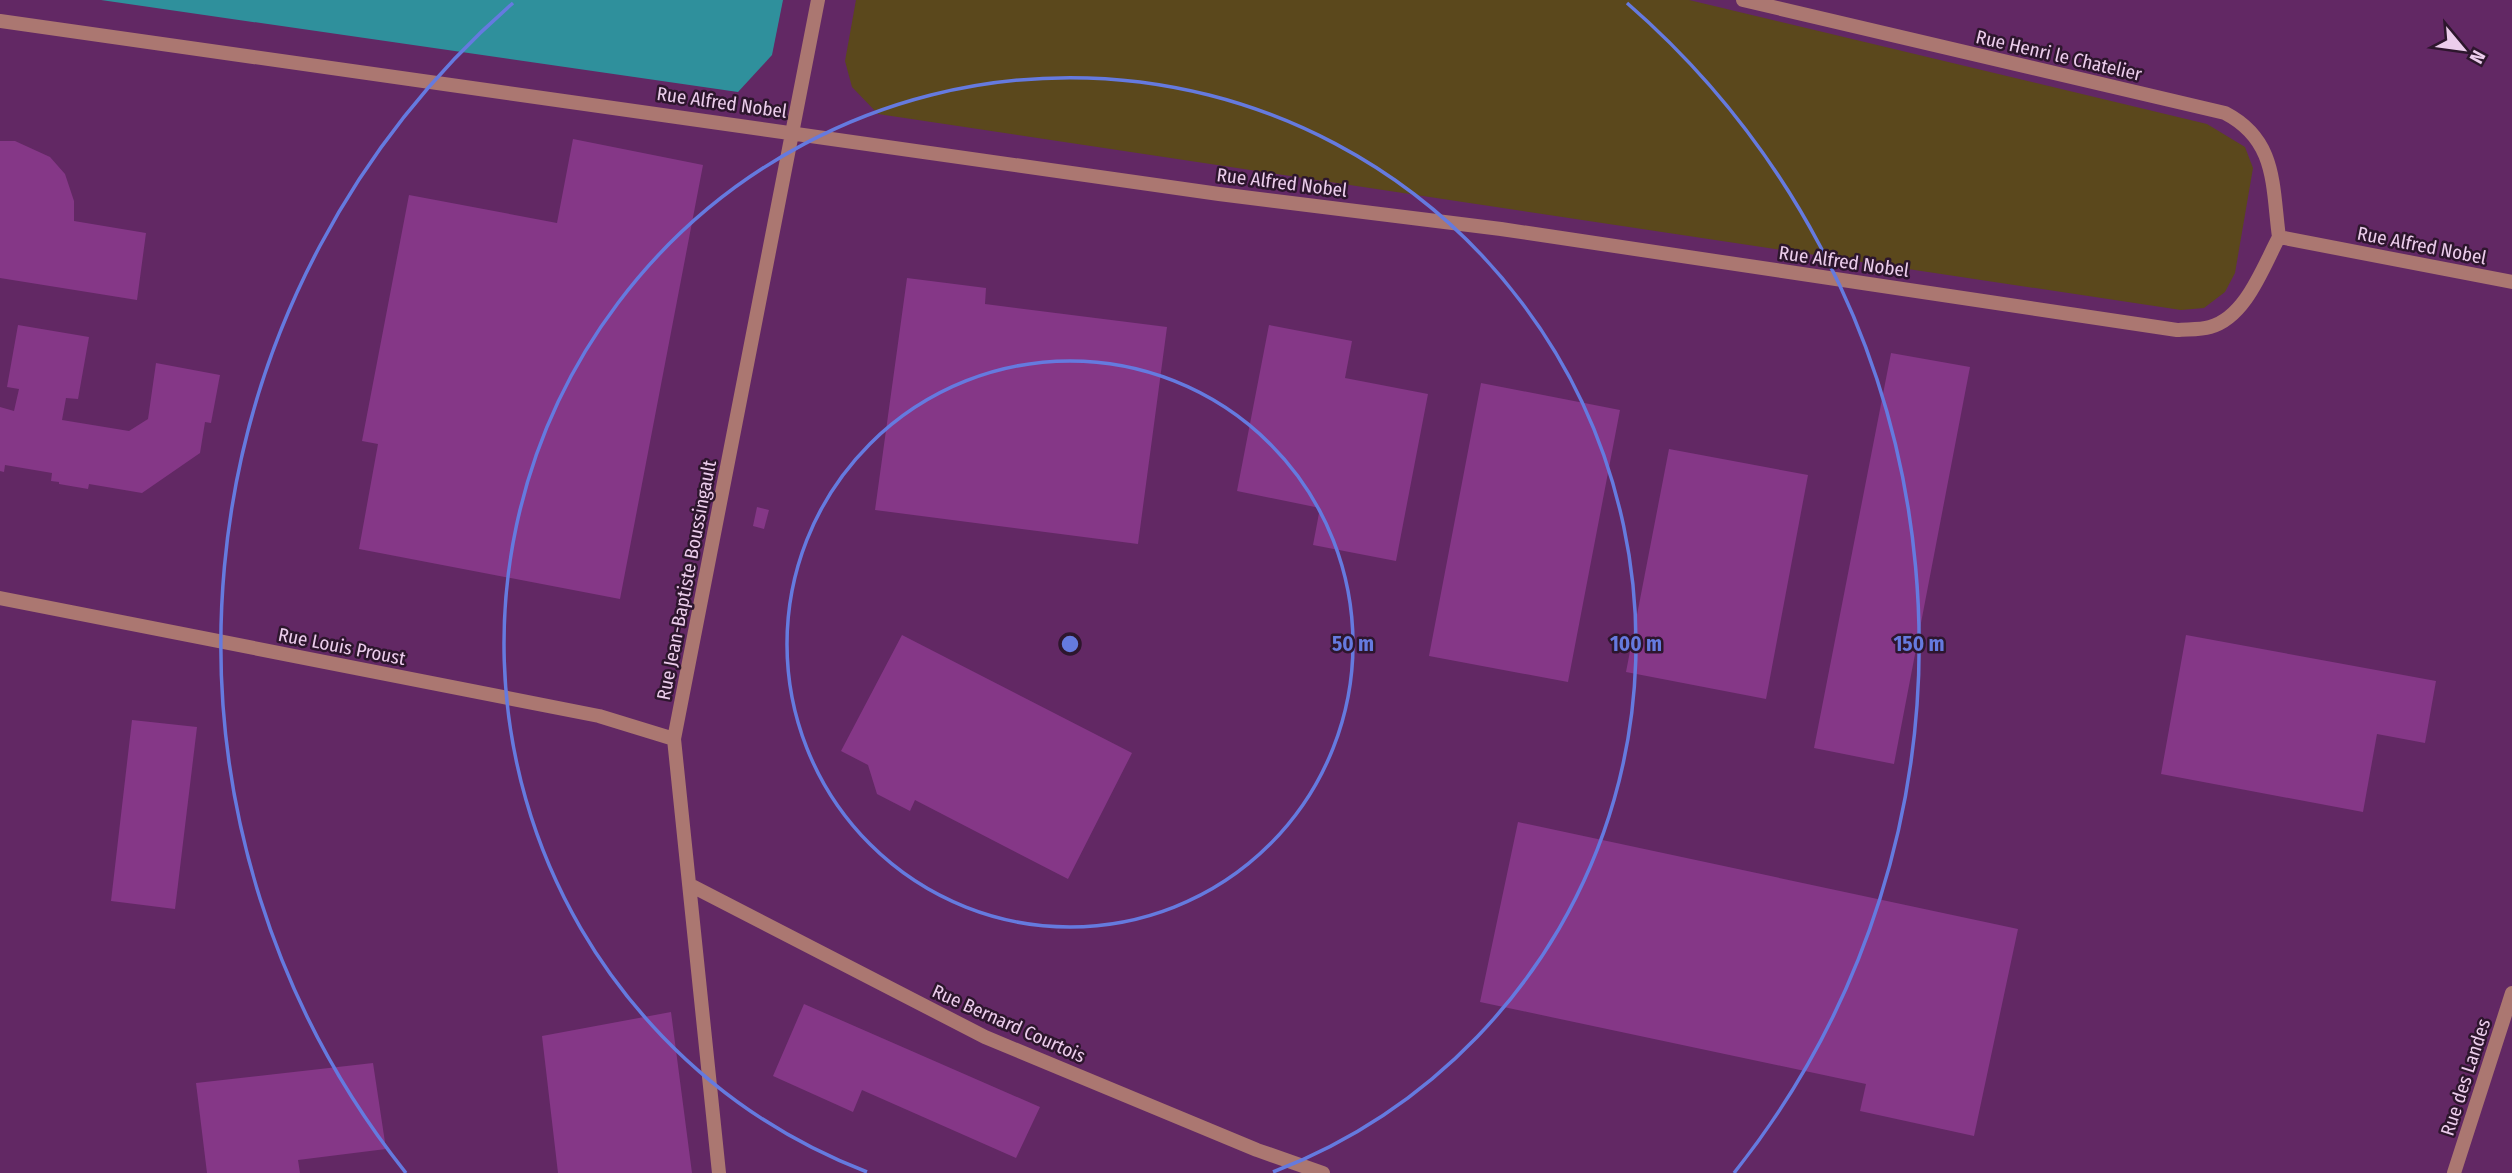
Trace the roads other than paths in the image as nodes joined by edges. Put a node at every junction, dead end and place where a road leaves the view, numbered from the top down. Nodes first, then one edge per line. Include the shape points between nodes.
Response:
1 (818, 0) edge
2 (1743, 0) edge
3 (0, 21) edge
4 (793, 132) junction
5 (2279, 237) junction
6 (2512, 282) edge
7 (0, 598) edge
8 (674, 739) junction
9 (690, 885) junction
10 (2512, 993) edge
11 (719, 1173) edge
12 (1323, 1173) edge
13 (2454, 1173) edge

1 - 4 street, Rue Jean-Baptiste Boussingault
2 - 5 street, Rue Henri le Chatelier via 2225,113 2247,125 2262,143
3 - 4 street, Rue Alfred Nobel
4 - 5 street, Rue Alfred Nobel via 1219,194 1501,229 2177,330 2211,327 2234,313
4 - 8 street, Rue Jean-Baptiste Boussingault
5 - 6 street, Rue Alfred Nobel
7 - 8 street, Rue Louis Proust via 599,716
8 - 9 street, Rue Jean-Baptiste Boussingault
9 - 11 street, Rue Jean-Baptiste Boussingault
9 - 12 street, Rue Bernard Courtois via 985,1037
10 - 13 street, Rue des Landes

